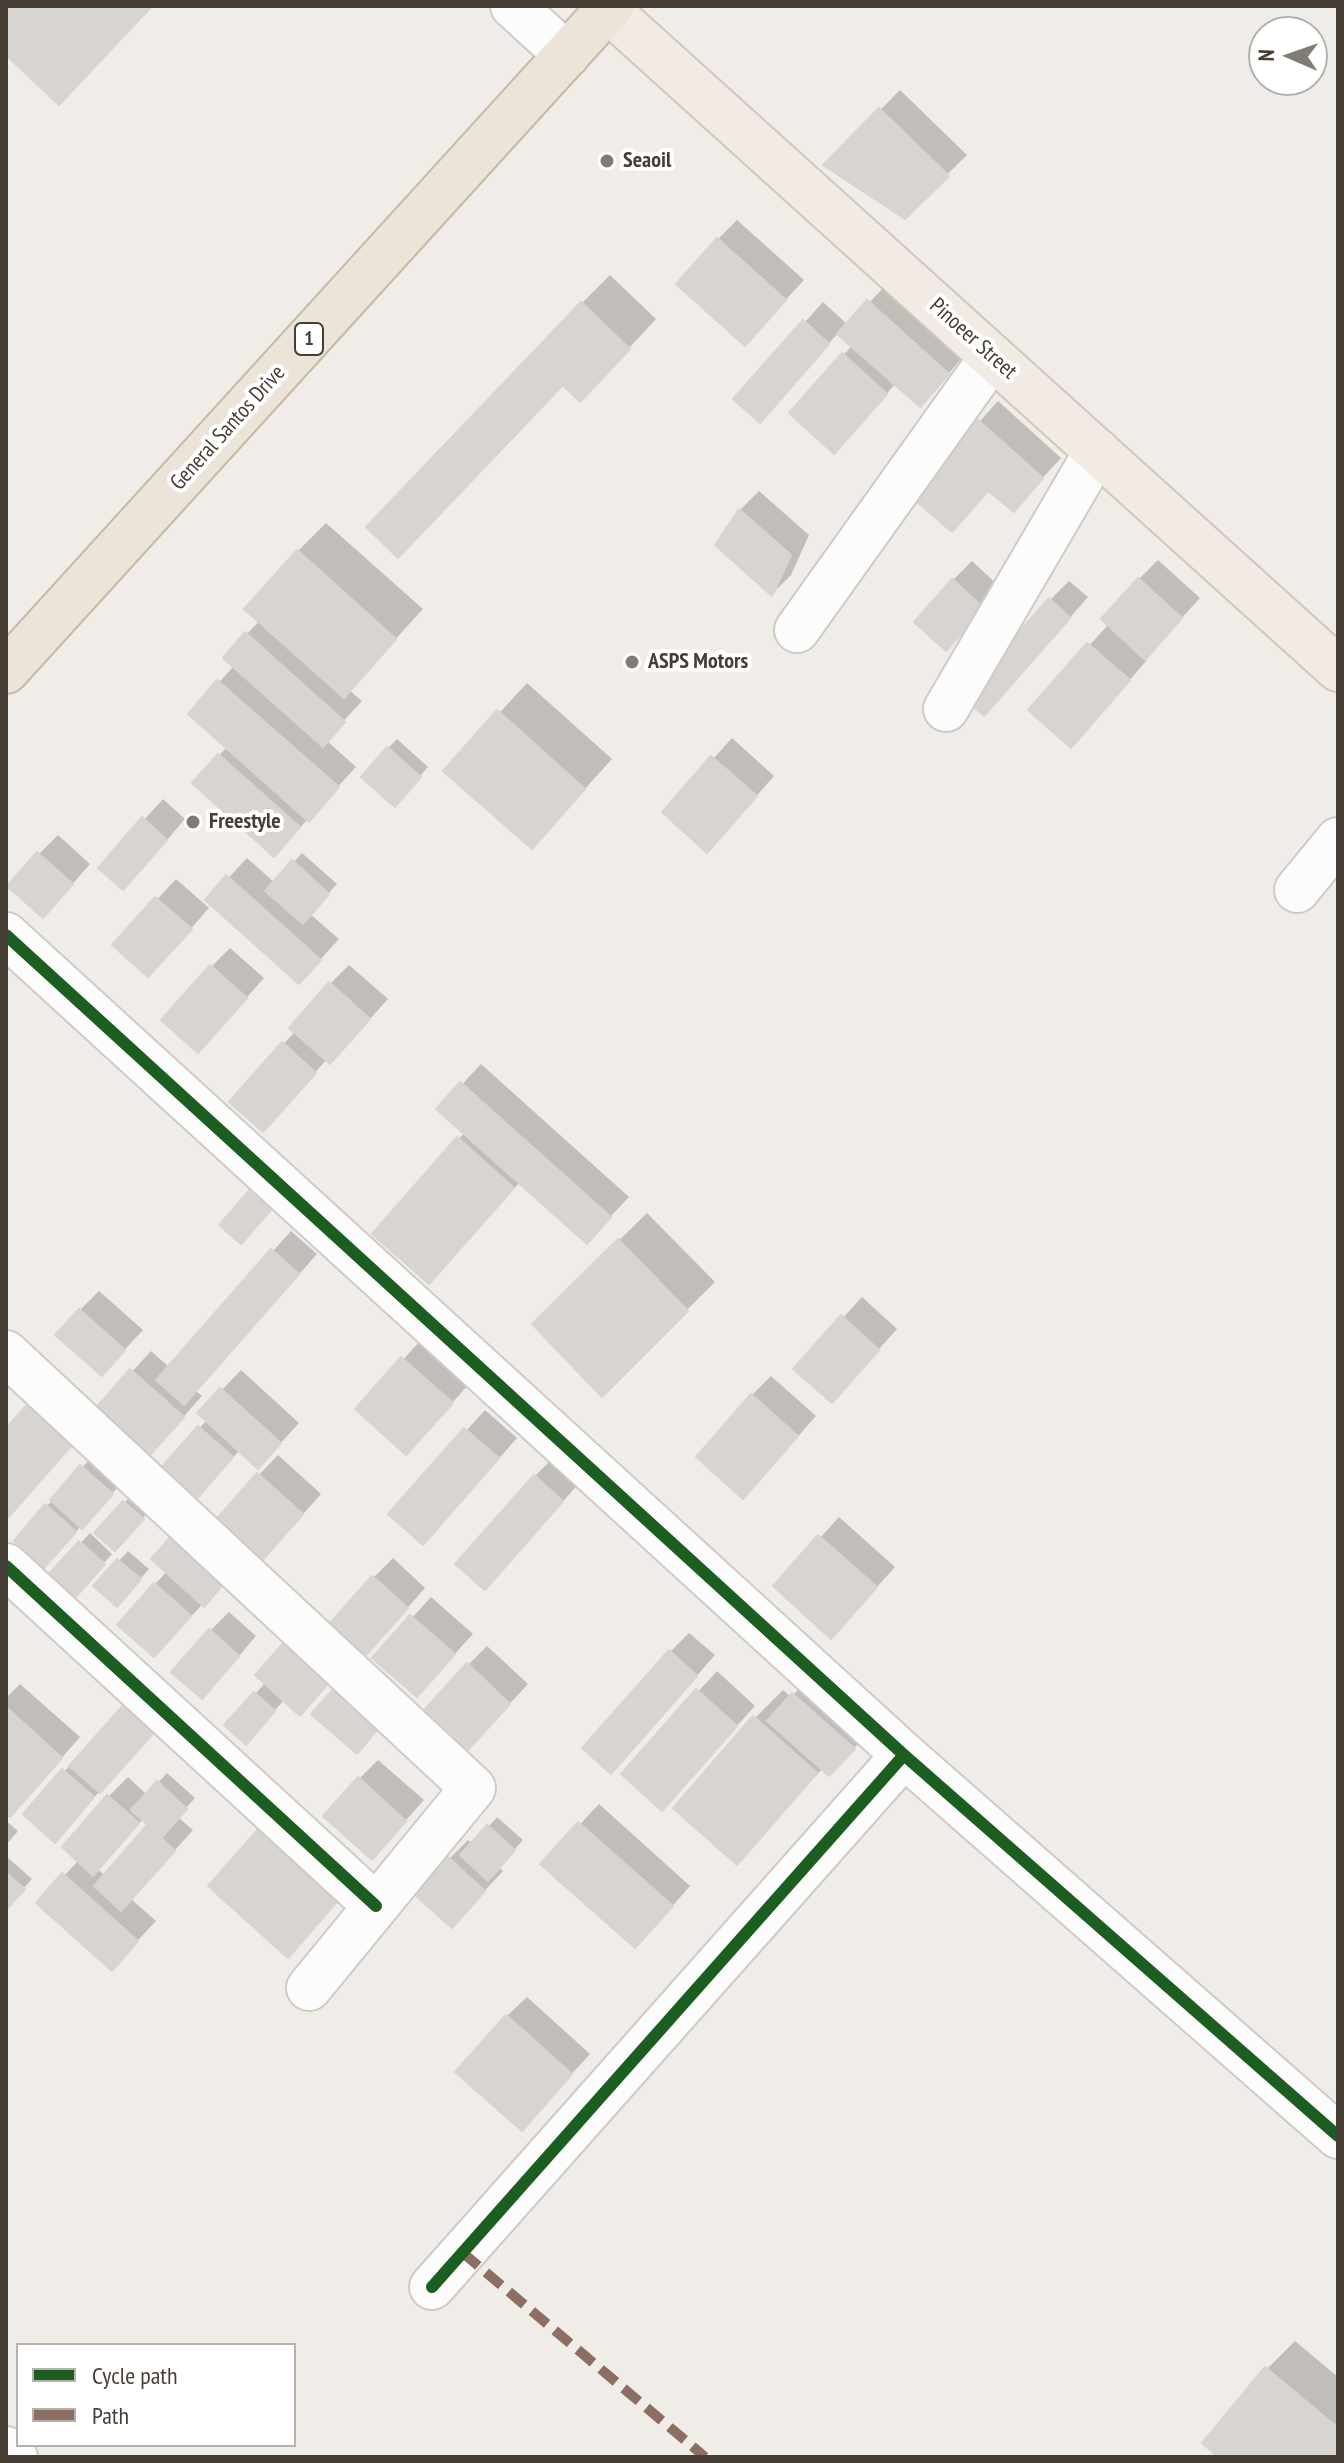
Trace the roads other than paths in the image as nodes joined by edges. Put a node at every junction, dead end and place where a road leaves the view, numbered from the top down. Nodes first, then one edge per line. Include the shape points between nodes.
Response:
1 (513, 6) edge
2 (609, 8) edge
3 (567, 55) junction
4 (992, 357) junction
5 (1097, 451) junction
6 (797, 630) dead end
7 (1338, 669) edge
8 (6, 671) edge
9 (946, 709) dead end
10 (1338, 840) edge
11 (1297, 890) dead end
12 (6, 935) edge
13 (14, 1376) edge
14 (6, 1566) edge
15 (904, 1755) junction
16 (376, 1906) junction
17 (309, 1988) dead end
18 (1338, 2136) edge
19 (432, 2287) dead end
20 (6, 2449) edge
21 (15, 2457) edge

1 - 3 street
2 - 3 highway, General Santos Drive / 1
2 - 4 main road, Pinoeer Street
3 - 8 highway, General Santos Drive / 1
4 - 5 main road, Pinoeer Street
4 - 6 street
5 - 7 main road, Pinoeer Street
5 - 9 street
10 - 11 street
12 - 15 street
13 - 16 street via 473,1788
14 - 16 street
15 - 18 street
15 - 19 street
16 - 17 street
20 - 21 street

